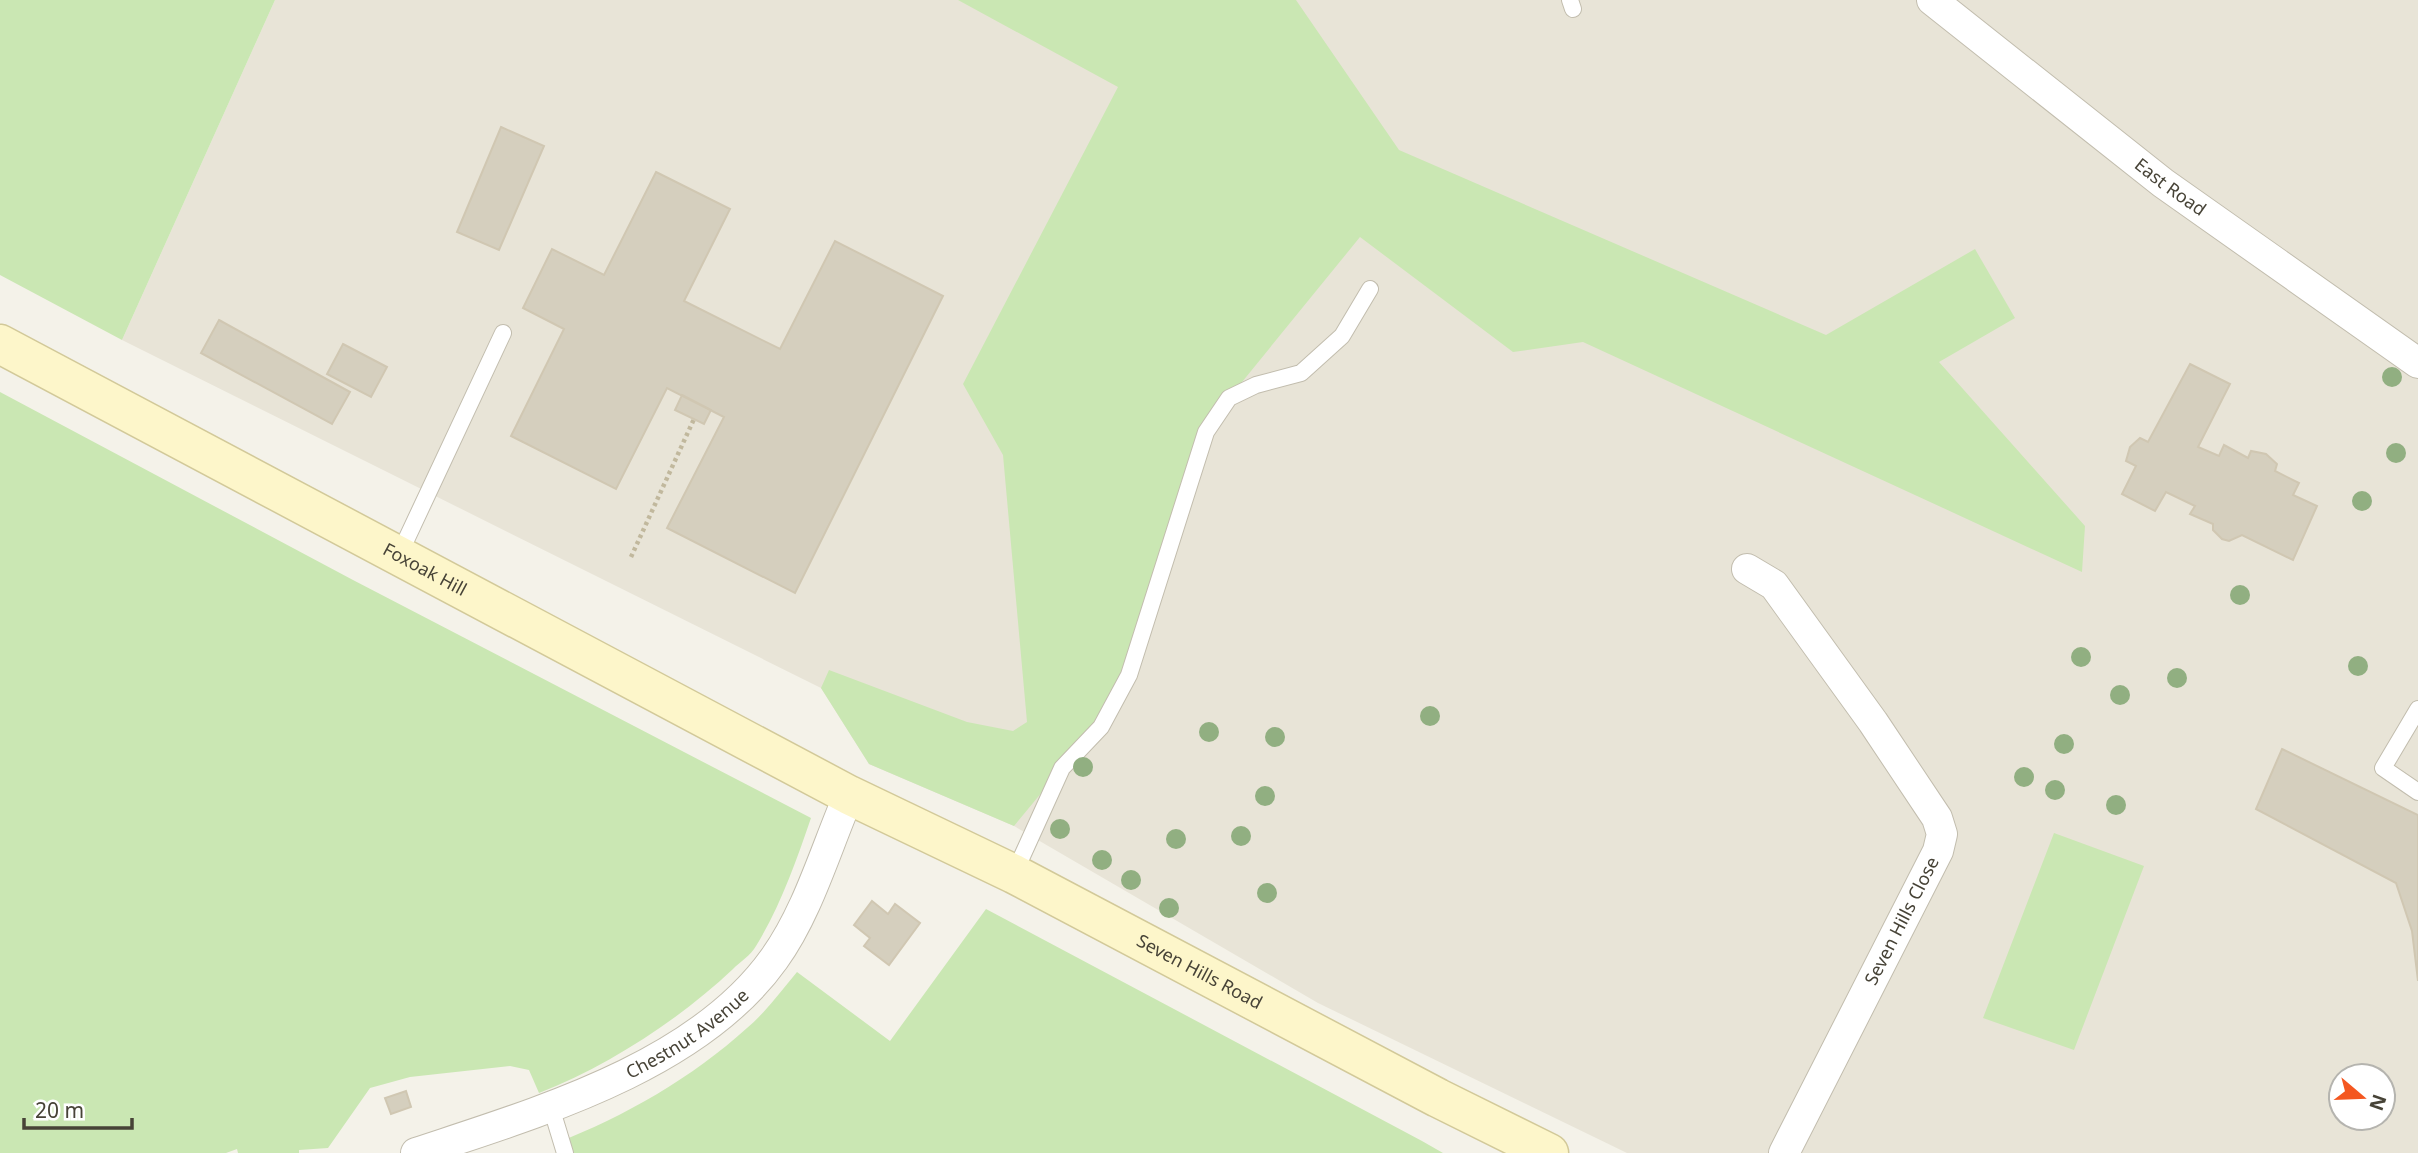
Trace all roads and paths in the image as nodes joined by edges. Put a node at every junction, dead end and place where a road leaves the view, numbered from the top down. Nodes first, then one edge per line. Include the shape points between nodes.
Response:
1 (1932, 0) edge
2 (1370, 289) dead end
3 (503, 334) dead end
4 (0, 344) edge
5 (2418, 363) edge
6 (694, 419) dead end
7 (399, 555) junction
8 (631, 557) dead end
9 (1747, 569) dead end
10 (2418, 709) edge
11 (2418, 792) edge
12 (849, 795) junction
13 (1014, 874) junction
14 (551, 1107) junction
15 (478, 1143) edge
16 (416, 1153) edge
17 (565, 1153) edge
18 (1549, 1153) edge
19 (1784, 1153) edge

1 - 5 street, East Road via 2163,183
2 - 13 lane via 1342,335 1301,373 1229,398 1206,432 1129,675 1101,727 1062,768
3 - 7 lane
4 - 7 main road, Foxoak Hill
6 - 8 path
7 - 12 main road, Foxoak Hill
9 - 19 street, Seven Hills Close via 1774,585 1873,722 1937,817 1942,834 1938,851
10 - 11 lane via 2383,768
12 - 13 main road, Seven Hills Road
12 - 14 street, Chestnut Avenue via 795,922 755,984 728,1009 659,1056
13 - 18 main road, Seven Hills Road
14 - 15 street, Chestnut Avenue
14 - 17 lane
15 - 16 street, Chestnut Avenue

